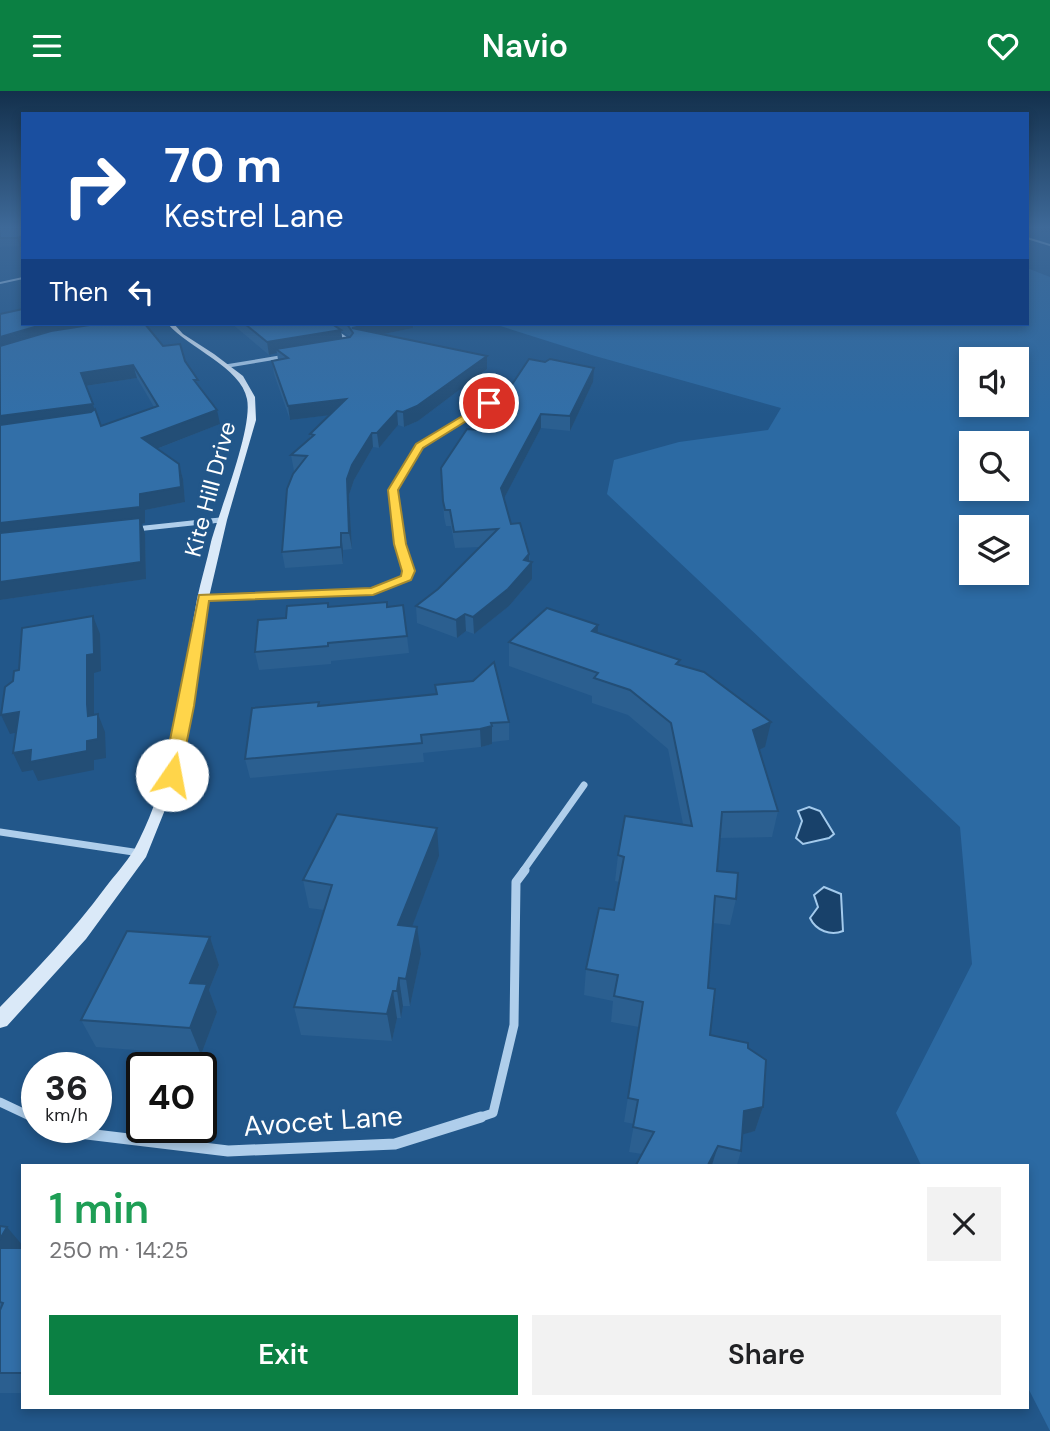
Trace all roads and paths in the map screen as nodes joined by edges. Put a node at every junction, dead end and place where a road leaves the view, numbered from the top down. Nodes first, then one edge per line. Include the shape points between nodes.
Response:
1 (173, 326) edge
2 (328, 326) edge
3 (337, 348) edge
4 (295, 355) edge
5 (227, 366) junction
6 (489, 403) dead end
7 (222, 520) junction
8 (125, 531) edge
9 (204, 597) junction
10 (584, 785) dead end
11 (0, 832) edge
12 (140, 853) junction
13 (0, 1020) edge
14 (0, 1102) edge
15 (21, 1112) edge
16 (112, 1137) edge

1 - 5 street, Kite Hill Drive
2 - 3 street via 350,346
4 - 5 street
5 - 7 street, Kite Hill Drive via 251,397 252,420
6 - 9 street via 419,446 393,490 406,578 373,592
7 - 8 street
7 - 9 street, Kite Hill Drive
9 - 12 street, Kite Hill Drive via 172,775
10 - 16 street, Avocet Lane via 516,882 514,1024 493,1113 396,1144 228,1151
11 - 12 street
12 - 13 street, Kite Hill Drive via 80,934
14 - 15 street

